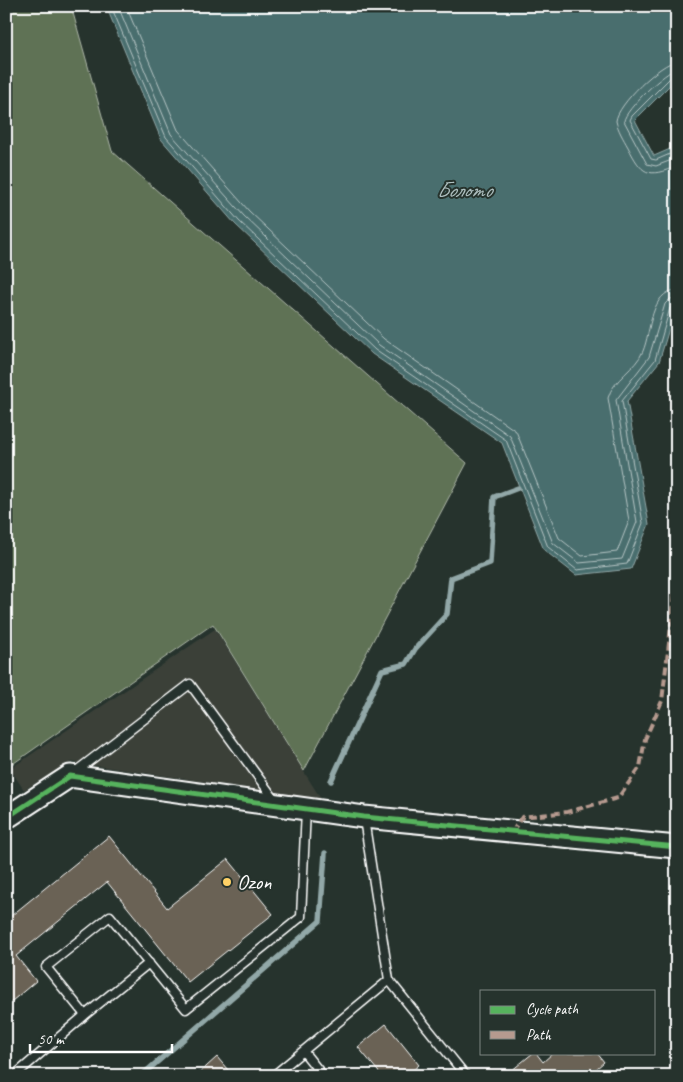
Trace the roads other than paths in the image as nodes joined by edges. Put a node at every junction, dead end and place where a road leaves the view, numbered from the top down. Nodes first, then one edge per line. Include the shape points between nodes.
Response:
1 (70, 776) junction
2 (279, 805) junction
3 (306, 808) junction
4 (6, 815) edge
5 (364, 817) junction
6 (677, 847) edge
7 (149, 963) junction
8 (389, 980) junction
9 (85, 1015) junction
10 (303, 1051) junction
11 (14, 1076) edge
12 (273, 1076) edge
13 (323, 1076) edge
14 (466, 1076) edge

1 - 2 street
1 - 2 lane via 190,684
1 - 4 street
2 - 3 street
3 - 5 street
3 - 7 lane via 301,917 186,1009
5 - 6 street
5 - 8 lane
7 - 9 lane
7 - 9 lane via 110,916 102,921 46,967
8 - 10 lane
8 - 14 lane
9 - 11 lane
10 - 12 lane
10 - 13 lane

